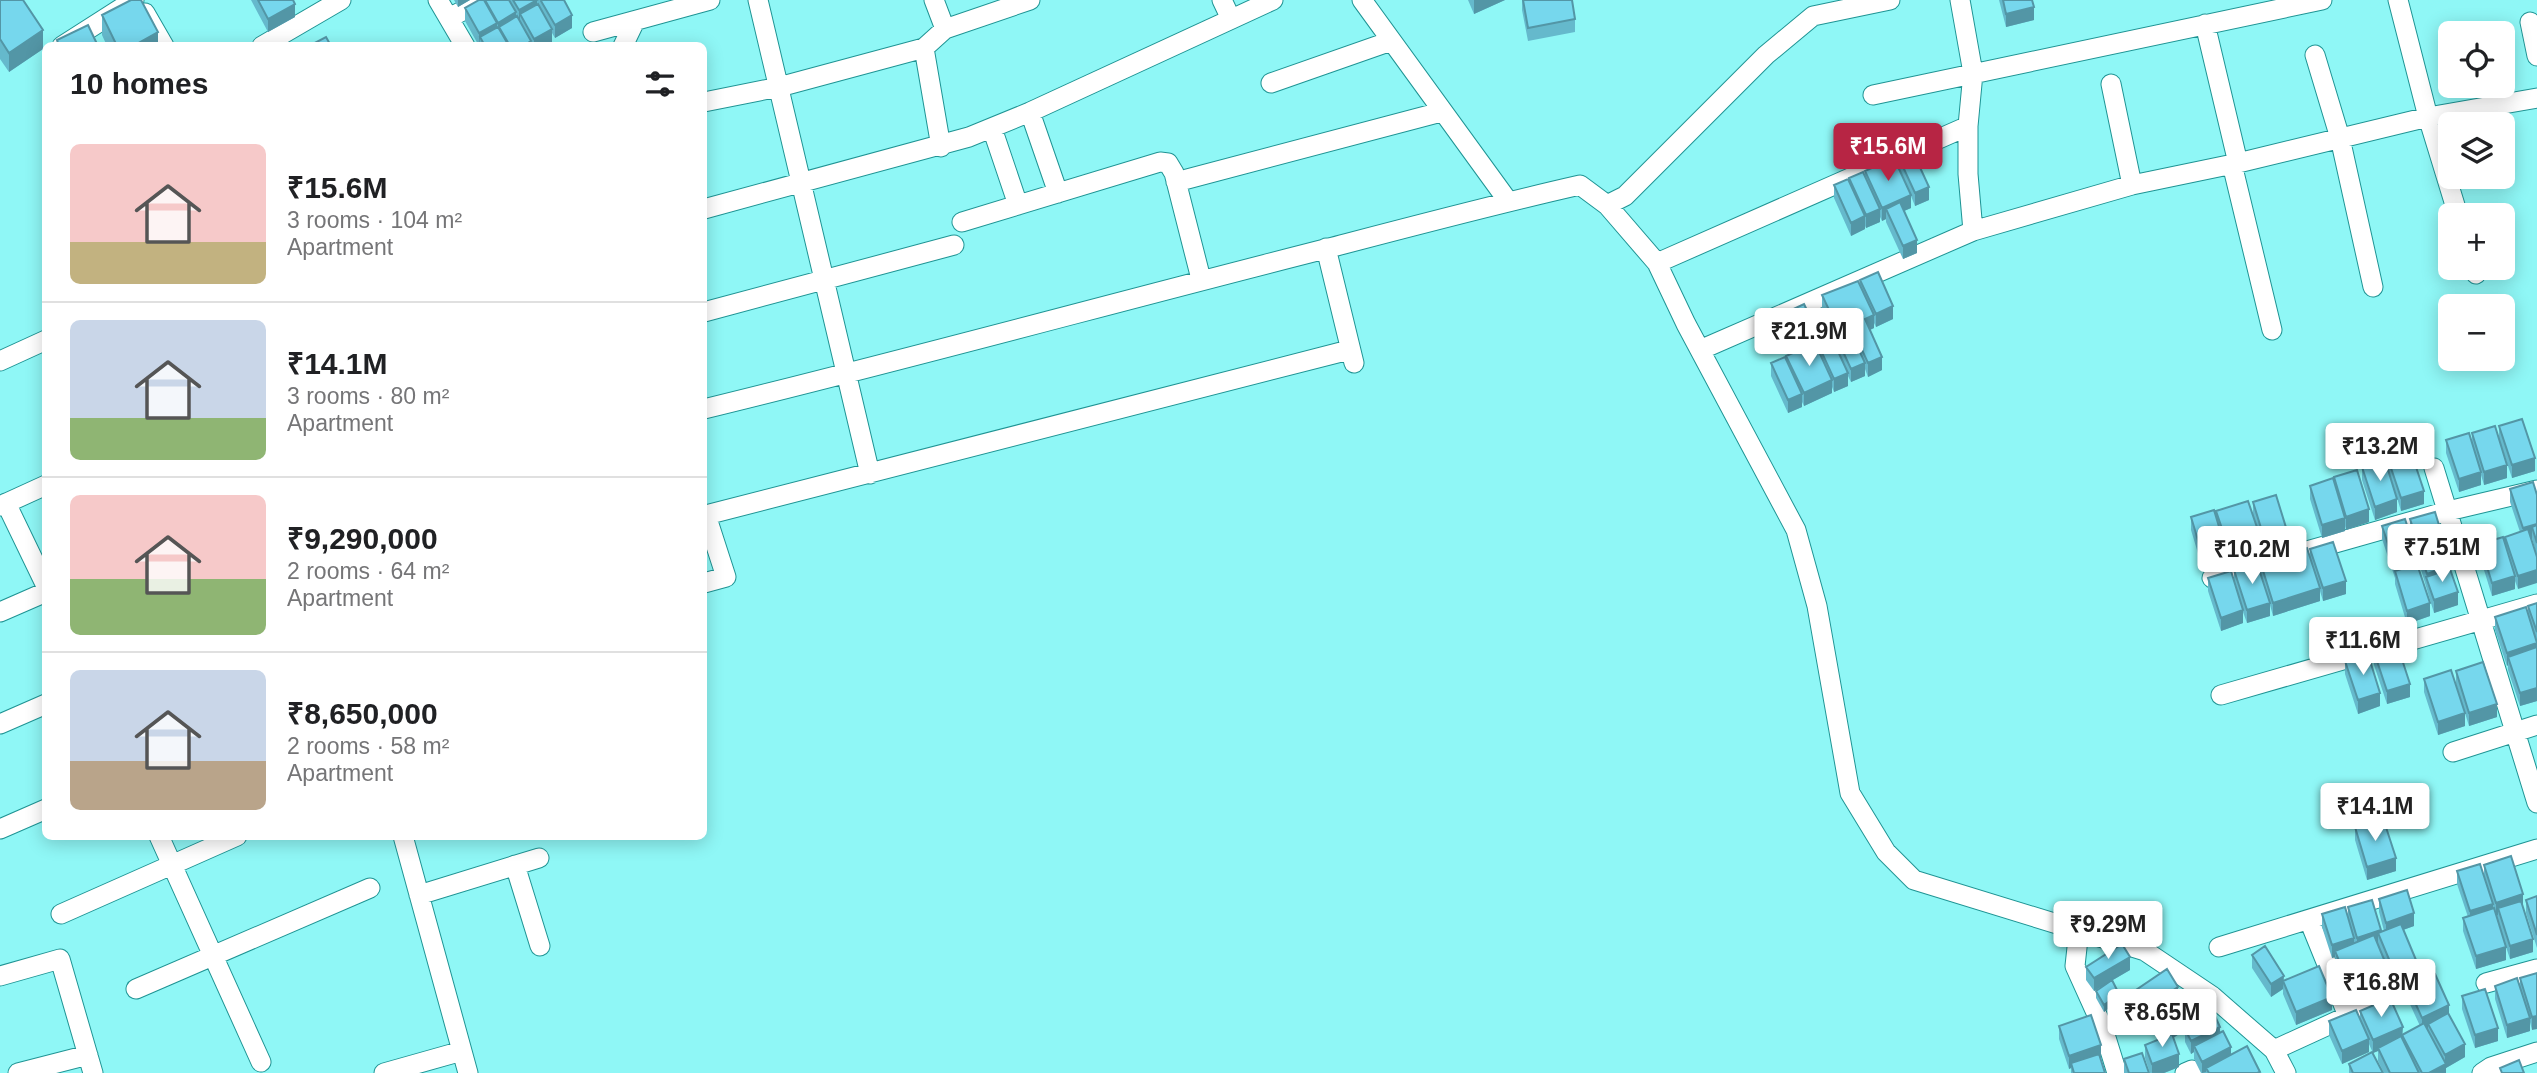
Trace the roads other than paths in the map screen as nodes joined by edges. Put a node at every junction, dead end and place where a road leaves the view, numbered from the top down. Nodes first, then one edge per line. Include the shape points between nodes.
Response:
1 (136, 0) edge
2 (341, 0) edge
3 (438, 0) edge
4 (482, 0) edge
5 (710, 0) edge
6 (758, 0) edge
7 (934, 0) edge
8 (1030, 0) edge
9 (1222, 0) edge
10 (1273, 0) edge
11 (1362, 0) edge
12 (1890, 0) edge
13 (1960, 0) edge
14 (2322, 0) edge
15 (2398, 0) edge
16 (449, 18) junction
17 (1231, 19) junction
18 (635, 21) junction
19 (2530, 22) dead end
20 (2205, 24) junction
21 (945, 29) junction
22 (593, 32) dead end
23 (1391, 41) junction
24 (68, 42) edge
25 (162, 42) edge
26 (269, 42) edge
27 (459, 42) edge
28 (625, 42) edge
29 (924, 48) junction
30 (2315, 55) dead end
31 (2537, 57) edge
32 (1973, 73) junction
33 (1271, 83) dead end
34 (2111, 84) dead end
35 (779, 88) junction
36 (1873, 95) dead end
37 (2537, 98) edge
38 (707, 101) edge
39 (1030, 112) junction
40 (1441, 112) junction
41 (2428, 117) junction
42 (1968, 125) junction
43 (992, 128) junction
44 (2340, 138) junction
45 (941, 146) junction
46 (2235, 164) junction
47 (1176, 182) junction
48 (801, 183) junction
49 (2132, 185) junction
50 (1058, 193) junction
51 (1508, 201) junction
52 (2454, 203) edge
53 (1018, 205) junction
54 (1608, 205) junction
55 (707, 208) edge
56 (962, 222) dead end
57 (1973, 231) junction
58 (954, 245) dead end
59 (1326, 248) junction
60 (1657, 263) junction
61 (824, 279) junction
62 (1201, 279) junction
63 (2374, 287) dead end
64 (707, 311) edge
65 (2272, 330) dead end
66 (42, 342) edge
67 (1700, 350) junction
68 (0, 361) edge
69 (846, 374) junction
70 (707, 408) edge
71 (2434, 468) dead end
72 (870, 474) junction
73 (42, 487) edge
74 (2537, 489) edge
75 (3, 504) edge
76 (2448, 511) junction
77 (707, 515) edge
78 (707, 518) edge
79 (42, 578) edge
80 (2212, 578) edge
81 (707, 582) edge
82 (42, 594) edge
83 (2537, 604) edge
84 (0, 612) edge
85 (2481, 621) junction
86 (2221, 695) dead end
87 (42, 706) edge
88 (0, 724) edge
89 (2537, 725) edge
90 (2515, 732) junction
91 (2453, 752) dead end
92 (2537, 803) edge
93 (42, 811) edge
94 (0, 829) edge
95 (161, 840) edge
96 (228, 840) edge
97 (403, 840) edge
98 (2537, 849) edge
99 (539, 858) dead end
100 (172, 865) junction
101 (514, 865) junction
102 (370, 888) dead end
103 (419, 895) junction
104 (61, 914) dead end
105 (2309, 920) junction
106 (2079, 929) junction
107 (540, 946) dead end
108 (2219, 947) dead end
109 (213, 956) junction
110 (2537, 969) edge
111 (0, 976) edge
112 (2425, 976) edge
113 (2486, 983) dead end
114 (136, 989) dead end
115 (2348, 1016) junction
116 (2274, 1050) junction
117 (462, 1051) junction
118 (2537, 1052) edge
119 (261, 1062) dead end
120 (90, 1064) edge
121 (18, 1073) edge
122 (384, 1073) edge
123 (468, 1073) edge
124 (2117, 1073) edge
125 (2185, 1073) edge
126 (2193, 1073) edge
127 (2286, 1073) edge
128 (2482, 1073) edge

1 - 24 street
1 - 25 street
2 - 26 street
3 - 16 street
4 - 16 street
5 - 18 street
6 - 35 street
7 - 21 street
8 - 21 street
9 - 17 street
10 - 17 street
11 - 23 street
12 - 54 street via 1814,16 1766,55 1625,196
13 - 32 street
14 - 20 street
15 - 41 street
16 - 27 street
17 - 39 street
18 - 22 street
18 - 28 street
19 - 31 street
20 - 32 street
20 - 46 street
21 - 29 street
23 - 33 street
23 - 40 street
29 - 35 street
29 - 45 street
30 - 44 street
32 - 36 street
32 - 42 street
34 - 49 street
35 - 38 street
35 - 48 street
37 - 41 street
39 - 43 street
39 - 50 street
40 - 47 street
40 - 51 street
41 - 44 street
41 - 52 street
42 - 57 street
42 - 60 street
43 - 45 street
43 - 53 street
44 - 46 street
44 - 63 street
45 - 48 street
46 - 49 street
46 - 65 street
47 - 50 street via 1168,163 1160,162
47 - 62 street
48 - 55 street
48 - 61 street
49 - 57 street
50 - 53 street
51 - 54 street via 1580,185
51 - 59 street
53 - 56 street
54 - 60 street
57 - 67 street
58 - 61 street
59 - 62 street
59 - 72 street via 1352,357
60 - 67 street
61 - 64 street
61 - 69 street
62 - 69 street
66 - 68 street
67 - 106 street via 1796,530 1817,606 1850,793 1886,852 1914,880
69 - 70 street
69 - 72 street
71 - 76 street
72 - 77 street
73 - 75 street
74 - 76 street
75 - 79 street
76 - 80 street
76 - 85 street
78 - 81 street via 726,577
82 - 84 street
83 - 85 street
85 - 86 street
85 - 90 street
87 - 88 street
89 - 90 street
90 - 91 street
90 - 92 street
93 - 94 street
95 - 100 street
96 - 100 street
97 - 103 street
98 - 105 street
99 - 101 street
100 - 104 street
100 - 109 street
101 - 103 street
101 - 107 street
102 - 109 street
103 - 117 street
105 - 108 street
105 - 115 street
106 - 116 street via 2145,951 2172,967
106 - 124 street via 2075,966
109 - 114 street
109 - 119 street
110 - 113 street
111 - 120 street via 60,959
112 - 115 street
115 - 116 street
116 - 127 street
117 - 122 street
117 - 123 street
118 - 128 street
120 - 121 street
125 - 126 street

